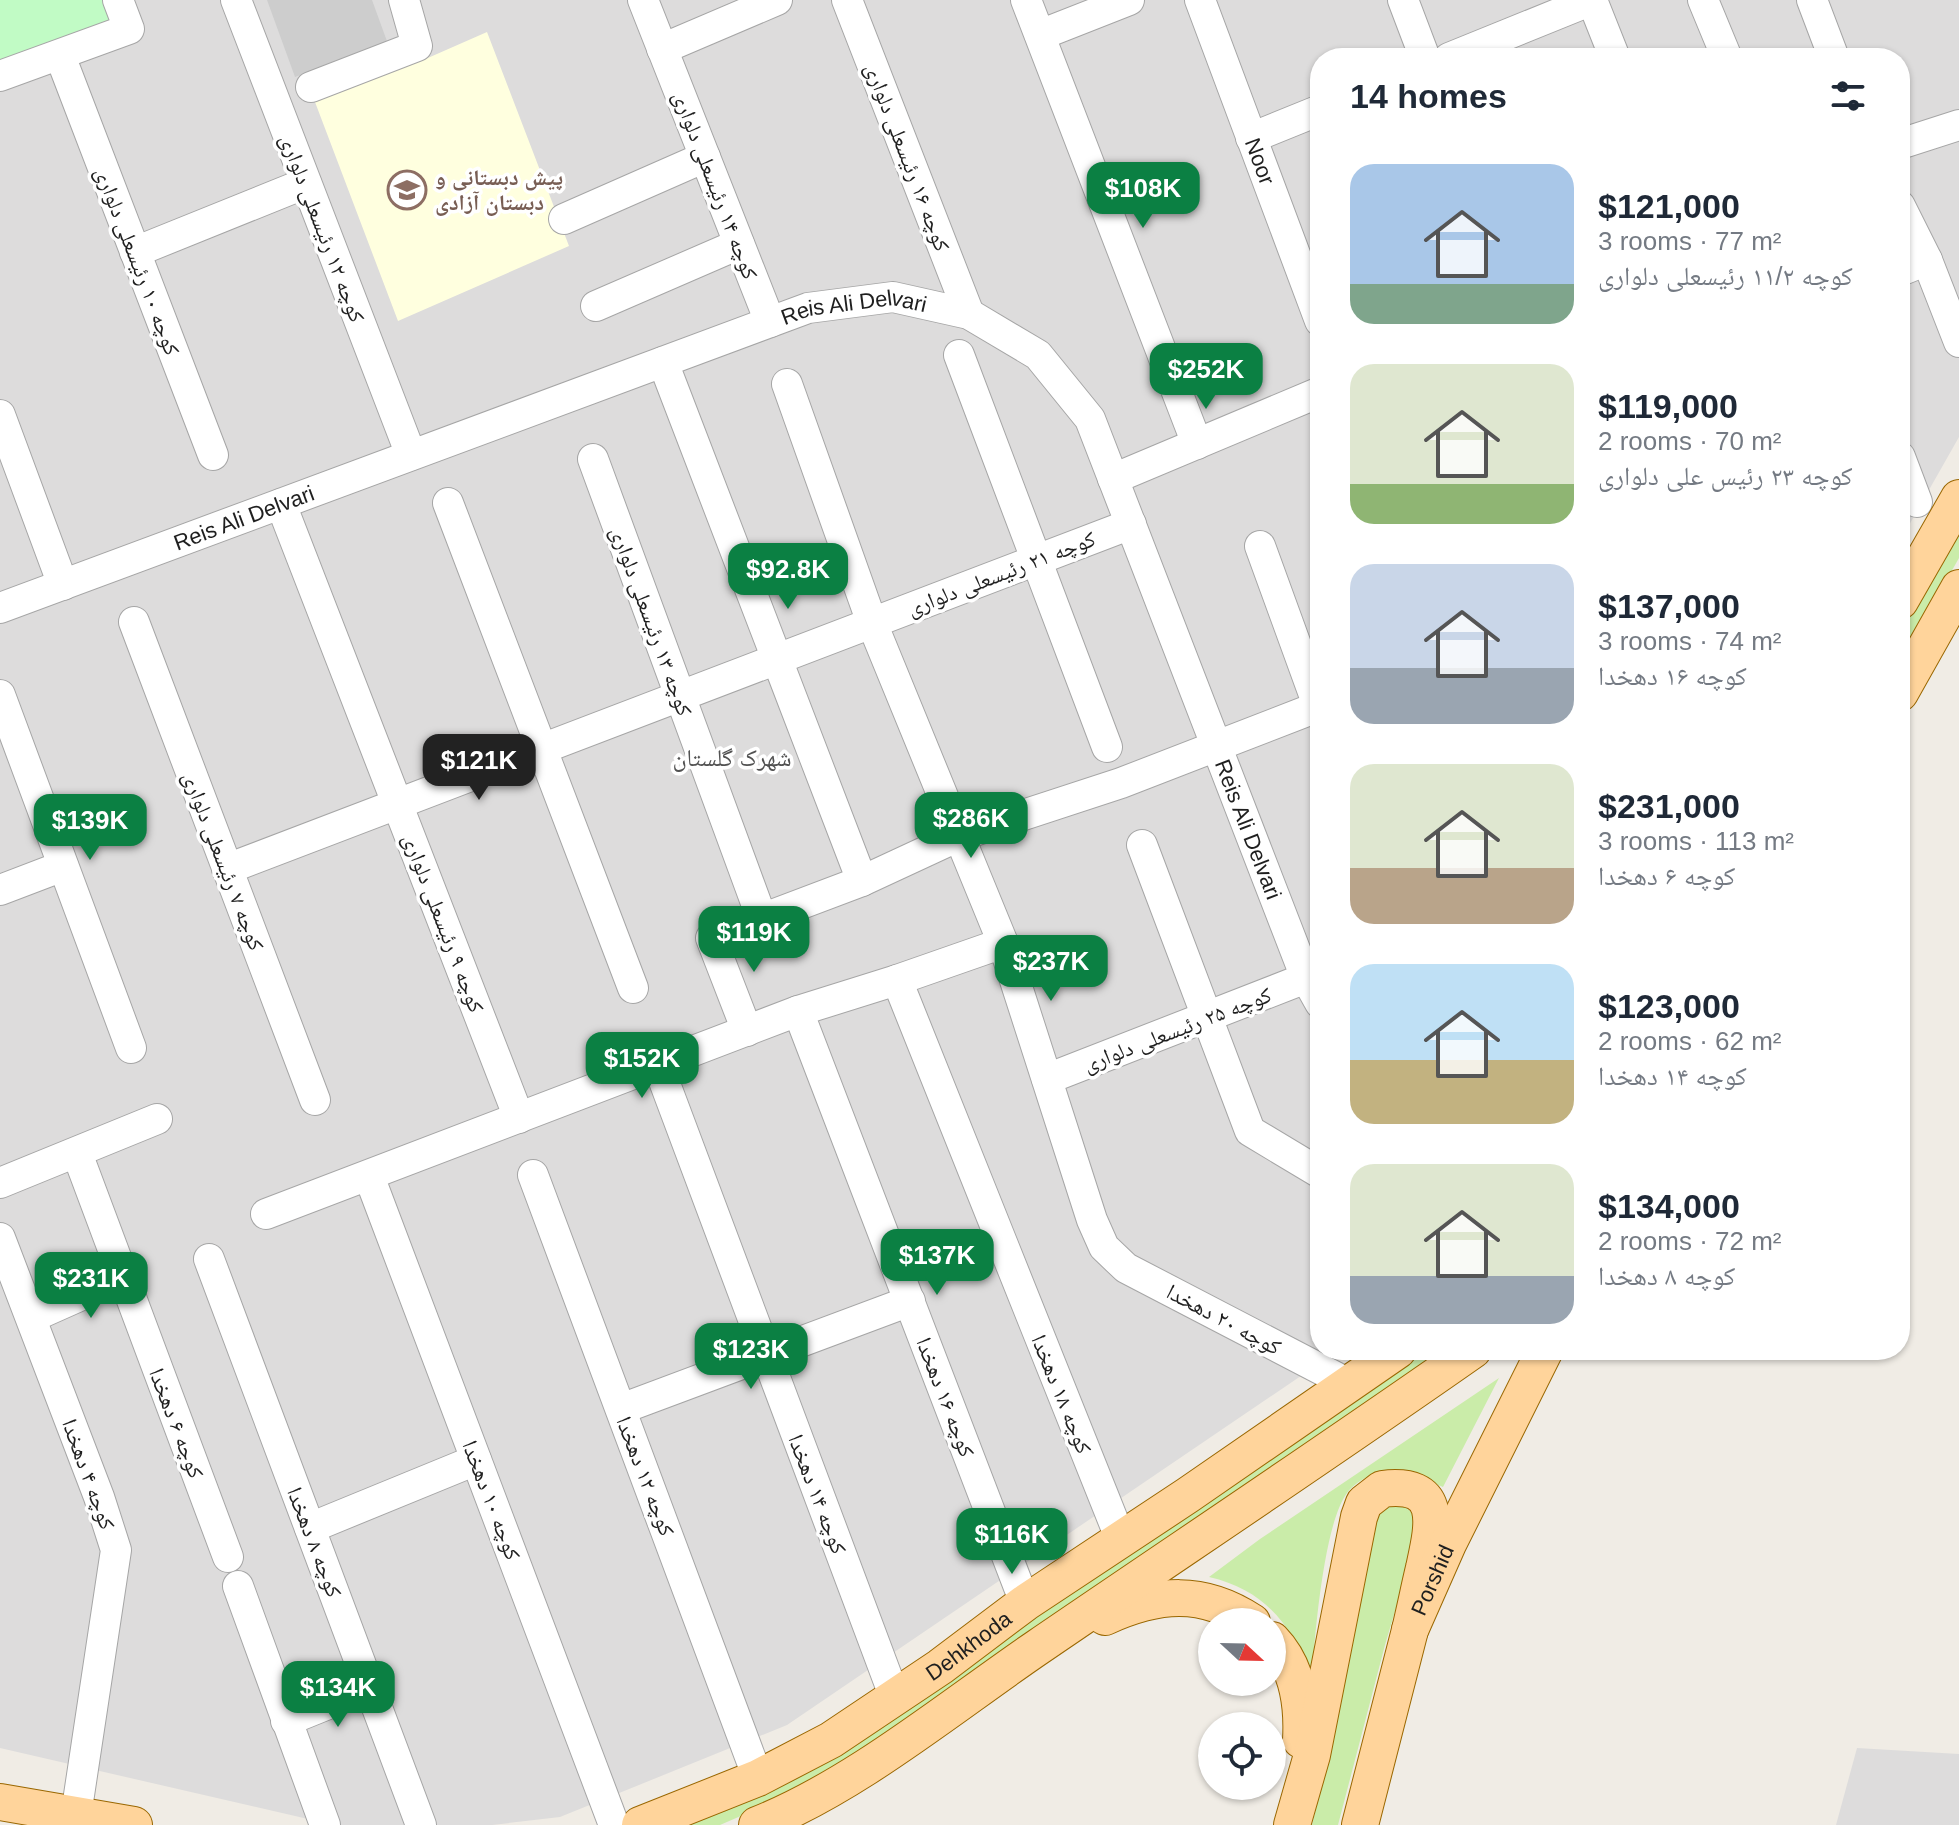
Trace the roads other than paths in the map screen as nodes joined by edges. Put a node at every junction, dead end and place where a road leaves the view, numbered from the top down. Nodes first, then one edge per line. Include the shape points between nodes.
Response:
1 (118, 0) edge
2 (236, 0) edge
3 (404, 0) edge
4 (643, 0) edge
5 (777, 0) edge
6 (847, 0) edge
7 (1026, 0) edge
8 (1129, 0) edge
9 (1200, 0) edge
10 (1403, 0) edge
11 (1592, 0) edge
12 (1703, 0) edge
13 (1812, 0) edge
14 (1040, 35) junction
15 (1421, 48) edge
16 (1474, 48) edge
17 (1611, 48) edge
18 (1723, 48) edge
19 (1830, 48) edge
20 (662, 49) junction
21 (64, 66) dead end
22 (0, 76) edge
23 (311, 87) dead end
24 (1310, 114) edge
25 (1959, 125) edge
26 (1251, 138) junction
27 (1910, 141) edge
28 (705, 157) junction
29 (306, 183) junction
30 (564, 219) dead end
31 (739, 244) junction
32 (135, 252) junction
33 (1913, 266) edge
34 (1310, 294) edge
35 (596, 306) dead end
36 (969, 314) junction
37 (770, 322) junction
38 (1959, 342) edge
39 (959, 355) dead end
40 (663, 362) junction
41 (787, 384) dead end
42 (1310, 396) edge
43 (0, 415) edge
44 (1197, 444) junction
45 (213, 455) dead end
46 (411, 455) junction
47 (593, 459) dead end
48 (1113, 479) junction
49 (1910, 484) edge
50 (1959, 498) edge
51 (1917, 502) dead end
52 (448, 503) dead end
53 (281, 504) junction
54 (1131, 524) junction
55 (1260, 546) dead end
56 (1036, 560) junction
57 (1910, 584) edge
58 (63, 585) junction
59 (1959, 588) edge
60 (0, 608) edge
61 (134, 622) dead end
62 (872, 623) junction
63 (777, 659) junction
64 (1910, 675) edge
65 (1310, 681) edge
66 (0, 695) edge
67 (680, 696) junction
68 (1310, 712) edge
69 (1107, 747) dead end
70 (1217, 747) junction
71 (542, 749) junction
72 (397, 804) junction
73 (959, 836) junction
74 (1142, 845) dead end
75 (63, 866) junction
76 (227, 869) junction
77 (862, 881) junction
78 (0, 890) edge
79 (762, 919) junction
80 (1003, 943) junction
81 (897, 980) junction
82 (1310, 983) edge
83 (633, 988) dead end
84 (1310, 992) edge
85 (798, 1011) junction
86 (1207, 1018) junction
87 (747, 1031) junction
88 (131, 1048) dead end
89 (658, 1065) junction
90 (1047, 1079) junction
91 (315, 1100) dead end
92 (519, 1118) junction
93 (157, 1119) dead end
94 (77, 1153) junction
95 (1310, 1167) edge
96 (533, 1175) dead end
97 (369, 1176) junction
98 (0, 1183) edge
99 (266, 1214) dead end
100 (0, 1238) edge
101 (209, 1259) dead end
102 (122, 1277) junction
103 (910, 1301) junction
104 (39, 1314) dead end
105 (766, 1354) junction
106 (1384, 1360) edge
107 (1459, 1360) edge
108 (1540, 1360) edge
109 (1349, 1384) junction
110 (621, 1409) junction
111 (476, 1460) junction
112 (310, 1528) junction
113 (1121, 1540) junction
114 (228, 1557) dead end
115 (238, 1586) dead end
116 (1025, 1603) junction
117 (1230, 1608) edge
118 (1410, 1630) junction
119 (1038, 1647) junction
120 (1286, 1658) edge
121 (370, 1687) junction
122 (895, 1698) junction
123 (286, 1721) junction
124 (758, 1778) junction
125 (0, 1802) edge
126 (76, 1815) junction
127 (1294, 1819) edge
128 (134, 1825) edge
129 (325, 1825) edge
130 (421, 1825) edge
131 (614, 1825) edge
132 (640, 1825) edge
133 (757, 1825) edge
134 (1360, 1825) edge

1 - 22 street via 129,29
2 - 29 street, کوچه ۱۲ رئیسعلی دلواری
3 - 23 street via 417,46
4 - 20 street, کوچه ۱۴ رئیسعلی دلواری
5 - 20 street
6 - 36 street, کوچه ۱۶ رئیسعلی دلواری
7 - 14 street
8 - 14 street
9 - 26 street, Noor
10 - 15 street
11 - 16 street
11 - 17 street
12 - 18 street
13 - 19 street
14 - 44 street
20 - 28 street, کوچه ۱۴ رئیسعلی دلواری
21 - 32 street, کوچه ۱۰ رئیسعلی دلواری
24 - 26 street
25 - 27 street
26 - 34 street, Noor
28 - 30 street
28 - 31 street, کوچه ۱۴ رئیسعلی دلواری
29 - 32 street
29 - 46 street, کوچه ۱۲ رئیسعلی دلواری
31 - 35 street
31 - 37 street, کوچه ۱۴ رئیسعلی دلواری
32 - 45 street, کوچه ۱۰ رئیسعلی دلواری
33 - 38 street
36 - 37 street, Reis Ali Delvari via 893,297 808,308
36 - 48 street, Reis Ali Delvari via 1038,355 1090,419
37 - 40 street, Reis Ali Delvari
39 - 56 street
40 - 46 street, Reis Ali Delvari
40 - 63 street
41 - 62 street
42 - 44 street
43 - 58 street
44 - 48 street
46 - 53 street, Reis Ali Delvari
47 - 67 street, کوچه ۱۳ رئیسعلی دلواری
48 - 54 street, Reis Ali Delvari
49 - 51 street
50 - 57 main road
52 - 71 street
53 - 58 street, Reis Ali Delvari
53 - 72 street, کوچه ۹ رئیسعلی دلواری
54 - 56 street, کوچه ۲۱ رئیسعلی دلواری
54 - 70 street, Reis Ali Delvari
55 - 65 street
56 - 62 street, کوچه ۲۱ رئیسعلی دلواری
56 - 69 street
58 - 60 street, Reis Ali Delvari
59 - 64 main road
61 - 76 street, کوچه ۷ رئیسعلی دلواری
62 - 63 street, کوچه ۲۱ رئیسعلی دلواری
62 - 73 street
63 - 67 street, کوچه ۲۱ رئیسعلی دلواری
63 - 77 street
66 - 75 street
67 - 71 street, کوچه ۲۱ رئیسعلی دلواری
67 - 79 street, کوچه ۱۳ رئیسعلی دلواری
68 - 70 street
70 - 73 street
70 - 82 street, Reis Ali Delvari
71 - 72 street, کوچه ۲۱ رئیسعلی دلواری
71 - 83 street
72 - 76 street, کوچه ۲۱ رئیسعلی دلواری
72 - 92 street, کوچه ۹ رئیسعلی دلواری
73 - 77 street
73 - 80 street
74 - 86 street
75 - 78 street
75 - 88 street
76 - 91 street, کوچه ۷ رئیسعلی دلواری
77 - 79 street
79 - 87 street via 711,938
80 - 81 street
80 - 90 street
81 - 85 street
81 - 113 street, کوچه ۱۸ دهخدا
84 - 86 street, کوچه ۲۵ رئیسعلی دلواری
85 - 87 street
85 - 103 street, کوچه ۱۶ دهخدا
86 - 90 street, کوچه ۲۵ رئیسعلی دلواری
86 - 95 street via 1250,1131
87 - 89 street
89 - 92 street
89 - 105 street, کوچه ۱۴ دهخدا
90 - 109 street, کوچه ۲۰ دهخدا via 1104,1247 1126,1268
92 - 97 street
93 - 94 street
94 - 98 street
94 - 102 street, کوچه ۶ دهخدا
96 - 110 street, کوچه ۱۲ دهخدا
97 - 99 street
97 - 111 street, کوچه ۱۰ دهخدا
100 - 126 street, کوچه ۴ دهخدا via 116,1550
101 - 112 street, کوچه ۸ دهخدا
102 - 104 street
102 - 114 street, کوچه ۶ دهخدا
103 - 105 street
103 - 116 street, کوچه ۱۶ دهخدا
105 - 110 street
105 - 122 street, کوچه ۱۴ دهخدا
106 - 109 main road, Dehkhoda
107 - 119 main road, Dehkhoda
108 - 118 main road, Porshid
109 - 113 main road, Dehkhoda
110 - 124 street, کوچه ۱۲ دهخدا
111 - 112 street
111 - 131 street, کوچه ۱۰ دهخدا
112 - 121 street, کوچه ۸ دهخدا
113 - 116 main road, Dehkhoda
115 - 123 street
116 - 122 main road, Dehkhoda
117 - 119 main road via 1211,1601 1155,1600
118 - 127 main road via 1431,1537 1431,1509 1425,1498 1410,1490 1382,1489 1364,1503 1359,1517 1312,1755
118 - 134 main road, Porshid
119 - 133 main road, Dehkhoda via 851,1776
120 - 127 main road via 1302,1721
121 - 123 street
121 - 130 street, کوچه ۸ دهخدا
122 - 124 main road, Dehkhoda
123 - 129 street
124 - 132 main road, Dehkhoda
125 - 126 main road
126 - 128 main road

